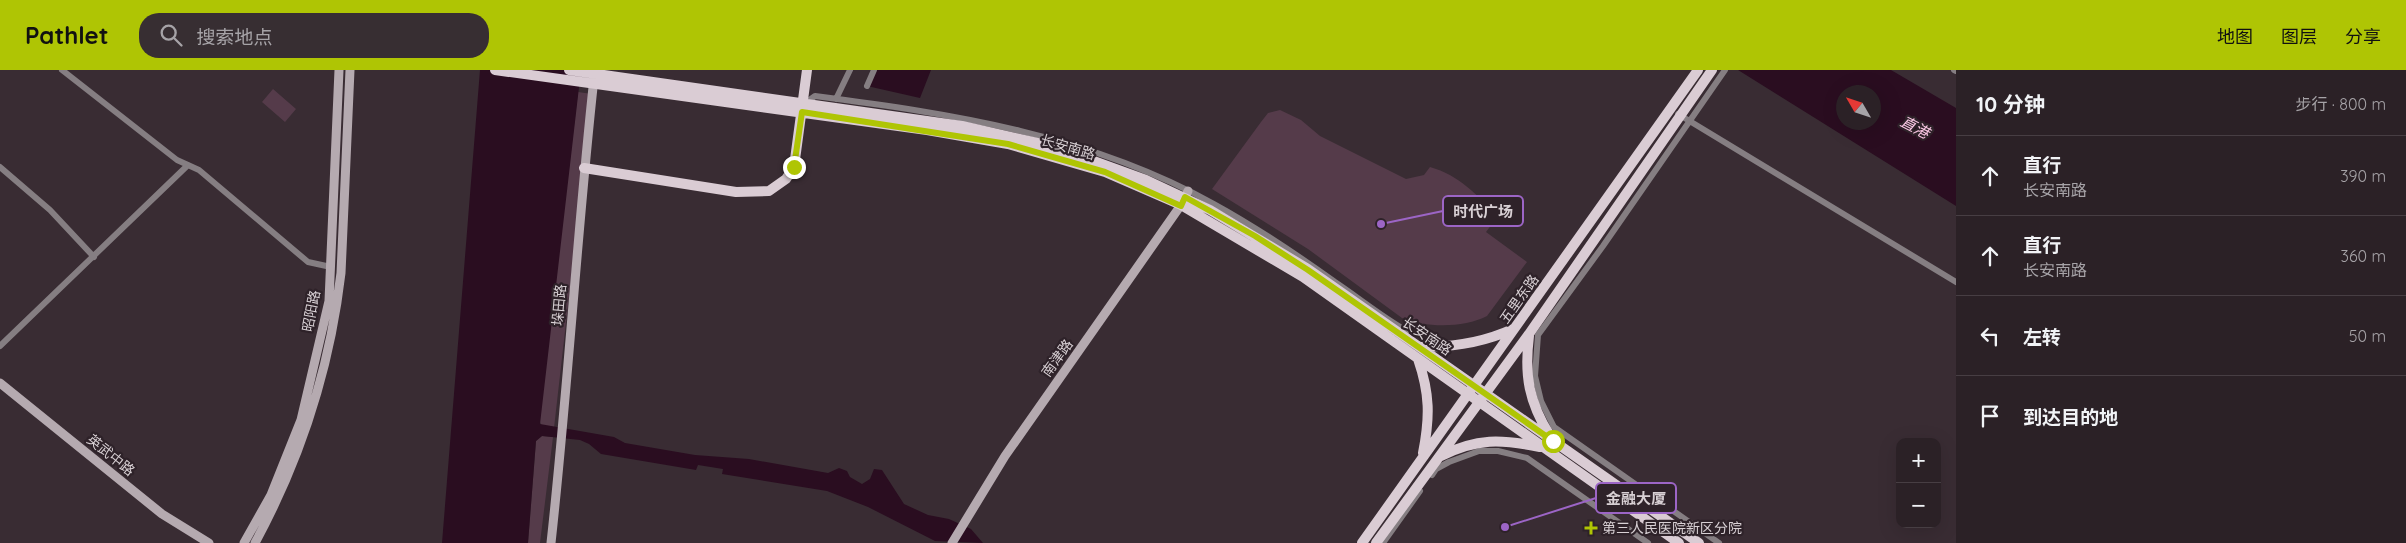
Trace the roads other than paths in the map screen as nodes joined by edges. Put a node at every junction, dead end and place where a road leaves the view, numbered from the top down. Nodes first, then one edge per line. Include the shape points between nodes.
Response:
1 (62, 70) edge
2 (339, 70) edge
3 (350, 70) edge
4 (495, 70) edge
5 (569, 70) edge
6 (595, 70) edge
7 (807, 70) edge
8 (850, 70) edge
9 (874, 70) edge
10 (1698, 70) edge
11 (1725, 70) edge
12 (1710, 72) edge
13 (867, 86) dead end
14 (738, 98) junction
15 (836, 99) junction
16 (802, 108) junction
17 (1670, 109) junction
18 (1680, 115) junction
19 (1690, 122) junction
20 (188, 165) junction
21 (0, 167) edge
22 (584, 168) junction
23 (1185, 198) junction
24 (94, 257) junction
25 (332, 267) junction
26 (1956, 282) edge
27 (1514, 329) junction
28 (1407, 331) dead end
29 (1529, 334) junction
30 (0, 346) edge
31 (1417, 346) junction
32 (1418, 359) junction
33 (0, 383) edge
34 (1475, 385) junction
35 (1485, 392) junction
36 (1468, 395) junction
37 (1478, 402) junction
38 (1553, 441) junction
39 (1544, 448) junction
40 (1440, 456) junction
41 (1422, 458) junction
42 (209, 543) edge
43 (244, 543) edge
44 (255, 543) edge
45 (551, 543) edge
46 (952, 543) edge
47 (1362, 543) edge
48 (1376, 543) edge
49 (1383, 543) edge
50 (1648, 543) edge
51 (1679, 543) edge
52 (1699, 543) edge
53 (1719, 543) edge

1 - 20 street via 177,160
2 - 25 street, 昭阳路
3 - 44 street, 昭阳路 via 337,305 307,423 278,500
4 - 14 main road, 长安南路
5 - 14 main road, 长安南路
6 - 22 street, 垛田路
7 - 16 main road
8 - 15 street
9 - 13 street
10 - 17 main road, 五里东路
11 - 19 street
12 - 18 main road, 五里东路
14 - 16 main road, 长安南路
15 - 16 street via 815,96
15 - 23 street via 963,117 1012,128 1111,158
16 - 22 main road via 794,167 786,180 769,191 736,192
16 - 23 main road, 长安南路 via 1008,144
17 - 18 street
17 - 27 main road, 五里东路
18 - 19 street
18 - 29 main road, 五里东路
19 - 26 street
19 - 53 street via 1538,335 1535,376 1541,401 1554,427
20 - 24 street
20 - 25 street via 199,170 308,262
21 - 24 street via 50,210
22 - 45 street, 垛田路
23 - 28 street via 1258,230
23 - 31 main road, 长安南路 via 1255,236
23 - 32 main road, 长安南路
23 - 46 street, 南津路 via 1033,416
24 - 30 street
25 - 43 street, 昭阳路 via 329,301 301,420 271,496
27 - 31 main road via 1461,346
27 - 34 main road, 五里东路
29 - 35 main road, 五里东路
29 - 38 main road via 1526,360 1531,395 1537,414
31 - 34 main road, 长安南路
32 - 36 main road, 长安南路
32 - 41 main road via 1427,385 1428,404 1428,428
33 - 42 street, 英武中路 via 162,514
34 - 35 main road, 长安南路
34 - 36 main road, 五里东路
35 - 37 main road, 五里东路
35 - 38 main road, 长安南路
36 - 37 main road, 长安南路
36 - 41 main road, 五里东路
37 - 39 main road, 长安南路
37 - 40 main road, 五里东路
38 - 52 main road, 长安南路
39 - 40 main road via 1492,441 1467,444
39 - 51 main road, 长安南路
40 - 48 main road, 五里东路
41 - 47 main road, 五里东路
49 - 50 street via 1436,469 1480,451 1498,451 1527,458

